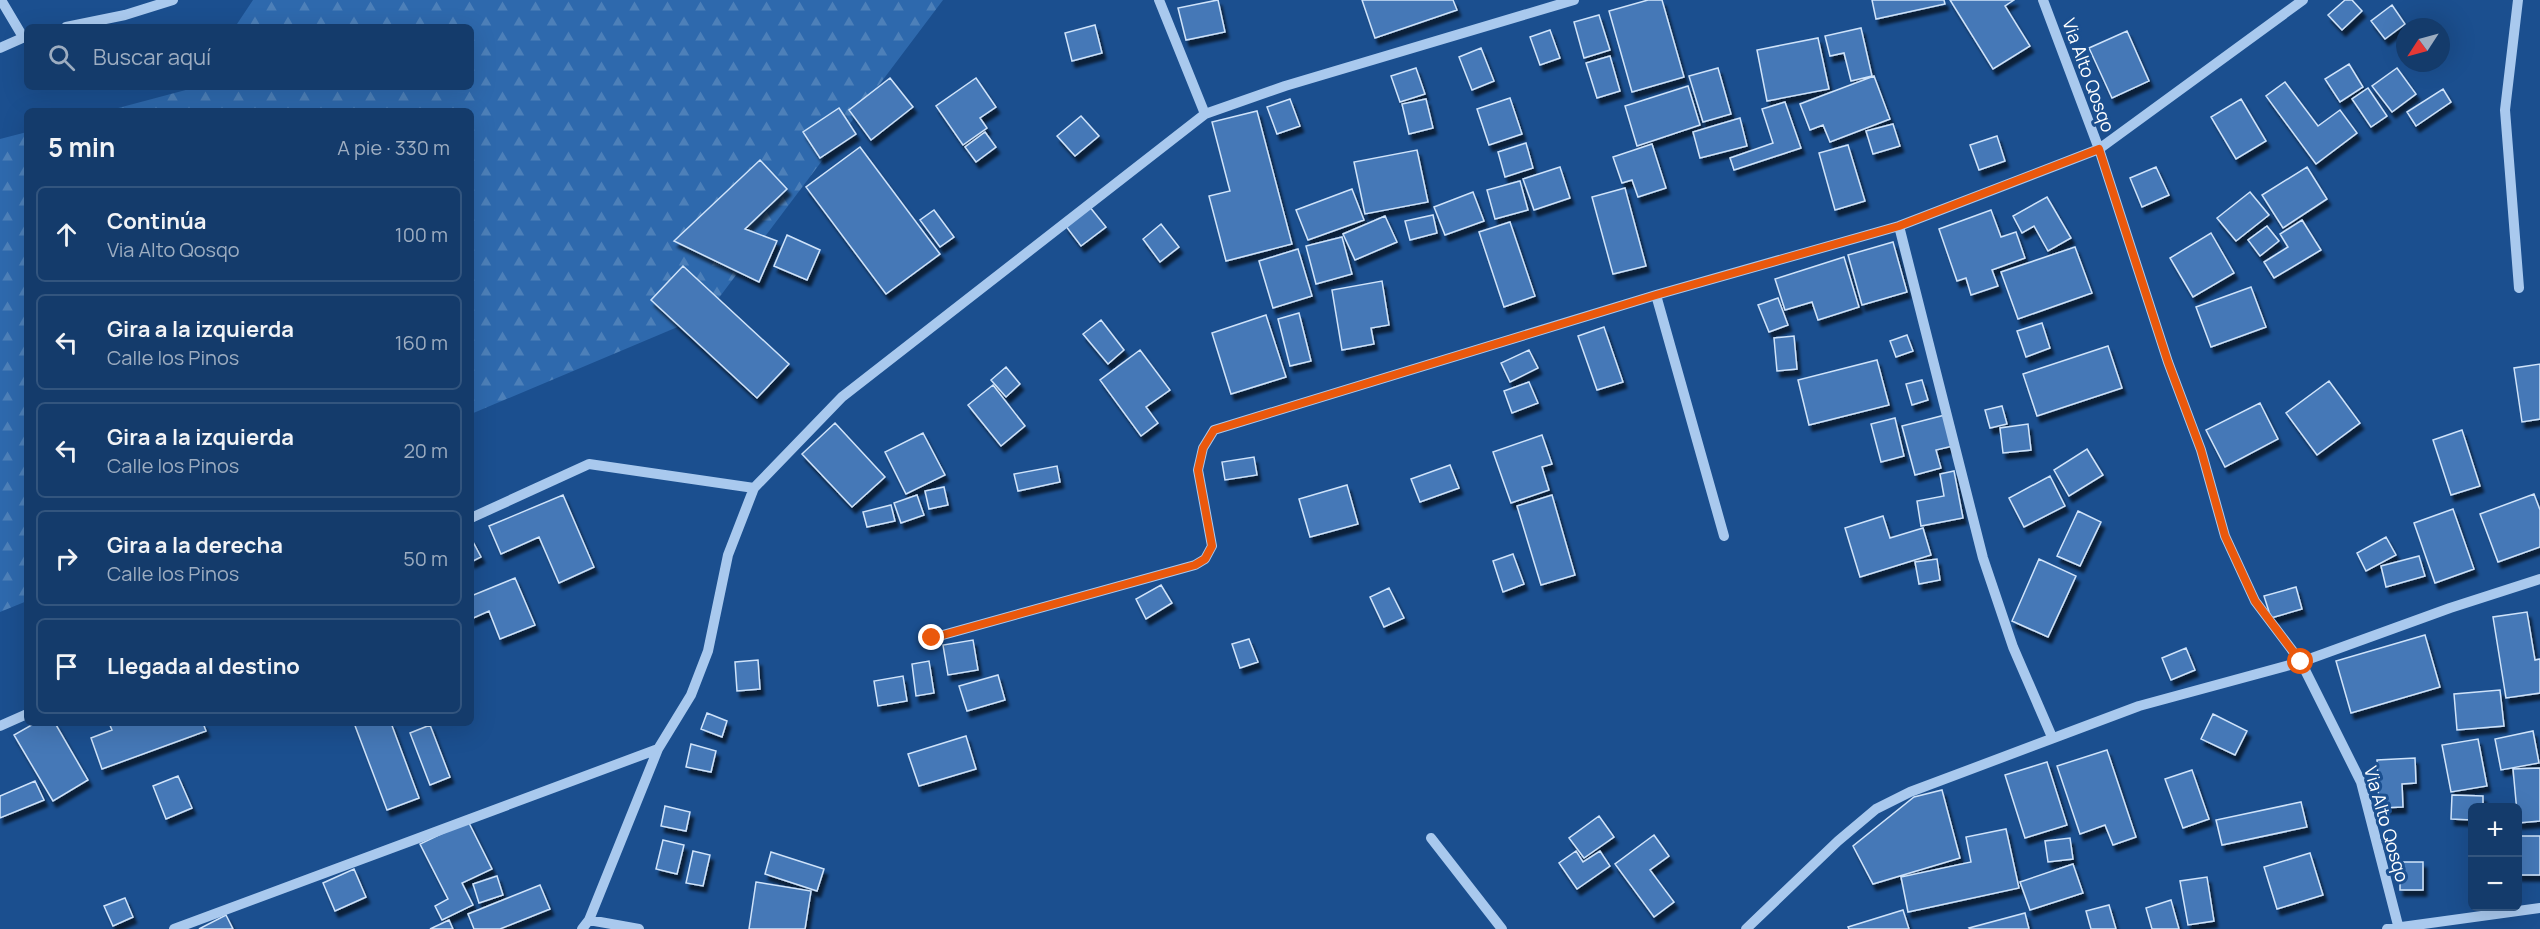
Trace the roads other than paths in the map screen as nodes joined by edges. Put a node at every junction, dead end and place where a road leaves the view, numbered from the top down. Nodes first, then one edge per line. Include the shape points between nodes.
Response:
1 (1, 0) edge
2 (173, 0) edge
3 (1159, 0) edge
4 (1574, 0) edge
5 (2043, 0) edge
6 (2303, 0) edge
7 (2518, 0) edge
8 (81, 24) edge
9 (24, 34) edge
10 (24, 36) edge
11 (0, 48) edge
12 (1205, 114) junction
13 (2099, 149) junction
14 (1899, 226) junction
15 (2518, 288) dead end
16 (1656, 295) junction
17 (754, 488) junction
18 (474, 517) edge
19 (1724, 537) dead end
20 (2540, 579) edge
21 (932, 638) dead end
22 (2301, 662) junction
23 (24, 715) edge
24 (0, 726) edge
25 (2052, 737) junction
26 (658, 749) junction
27 (1431, 838) dead end
28 (2540, 909) edge
29 (586, 924) edge
30 (2395, 928) edge
31 (174, 929) edge
32 (639, 929) edge
33 (1502, 929) edge
34 (1746, 929) edge

1 - 9 street
2 - 8 street
3 - 12 street
4 - 12 street via 1285,86
5 - 13 street, Via Alto Qosqo
6 - 13 street
7 - 15 street via 2505,110
10 - 11 street
12 - 17 street via 842,397
13 - 14 street
13 - 22 street, Via Alto Qosqo via 2168,362 2201,450 2225,536 2255,601
14 - 16 street
14 - 25 street via 1983,558 2013,647
16 - 19 street
16 - 21 street via 1214,430 1203,448 1198,470 1212,546 1205,559
17 - 18 street via 589,464
17 - 26 street via 728,555 708,651 691,695
20 - 22 street
22 - 25 street via 2139,706
22 - 30 street, Via Alto Qosqo via 2361,782
23 - 24 street
25 - 34 street via 1876,809
26 - 29 street
26 - 31 street
27 - 33 street
28 - 30 street
29 - 32 street

